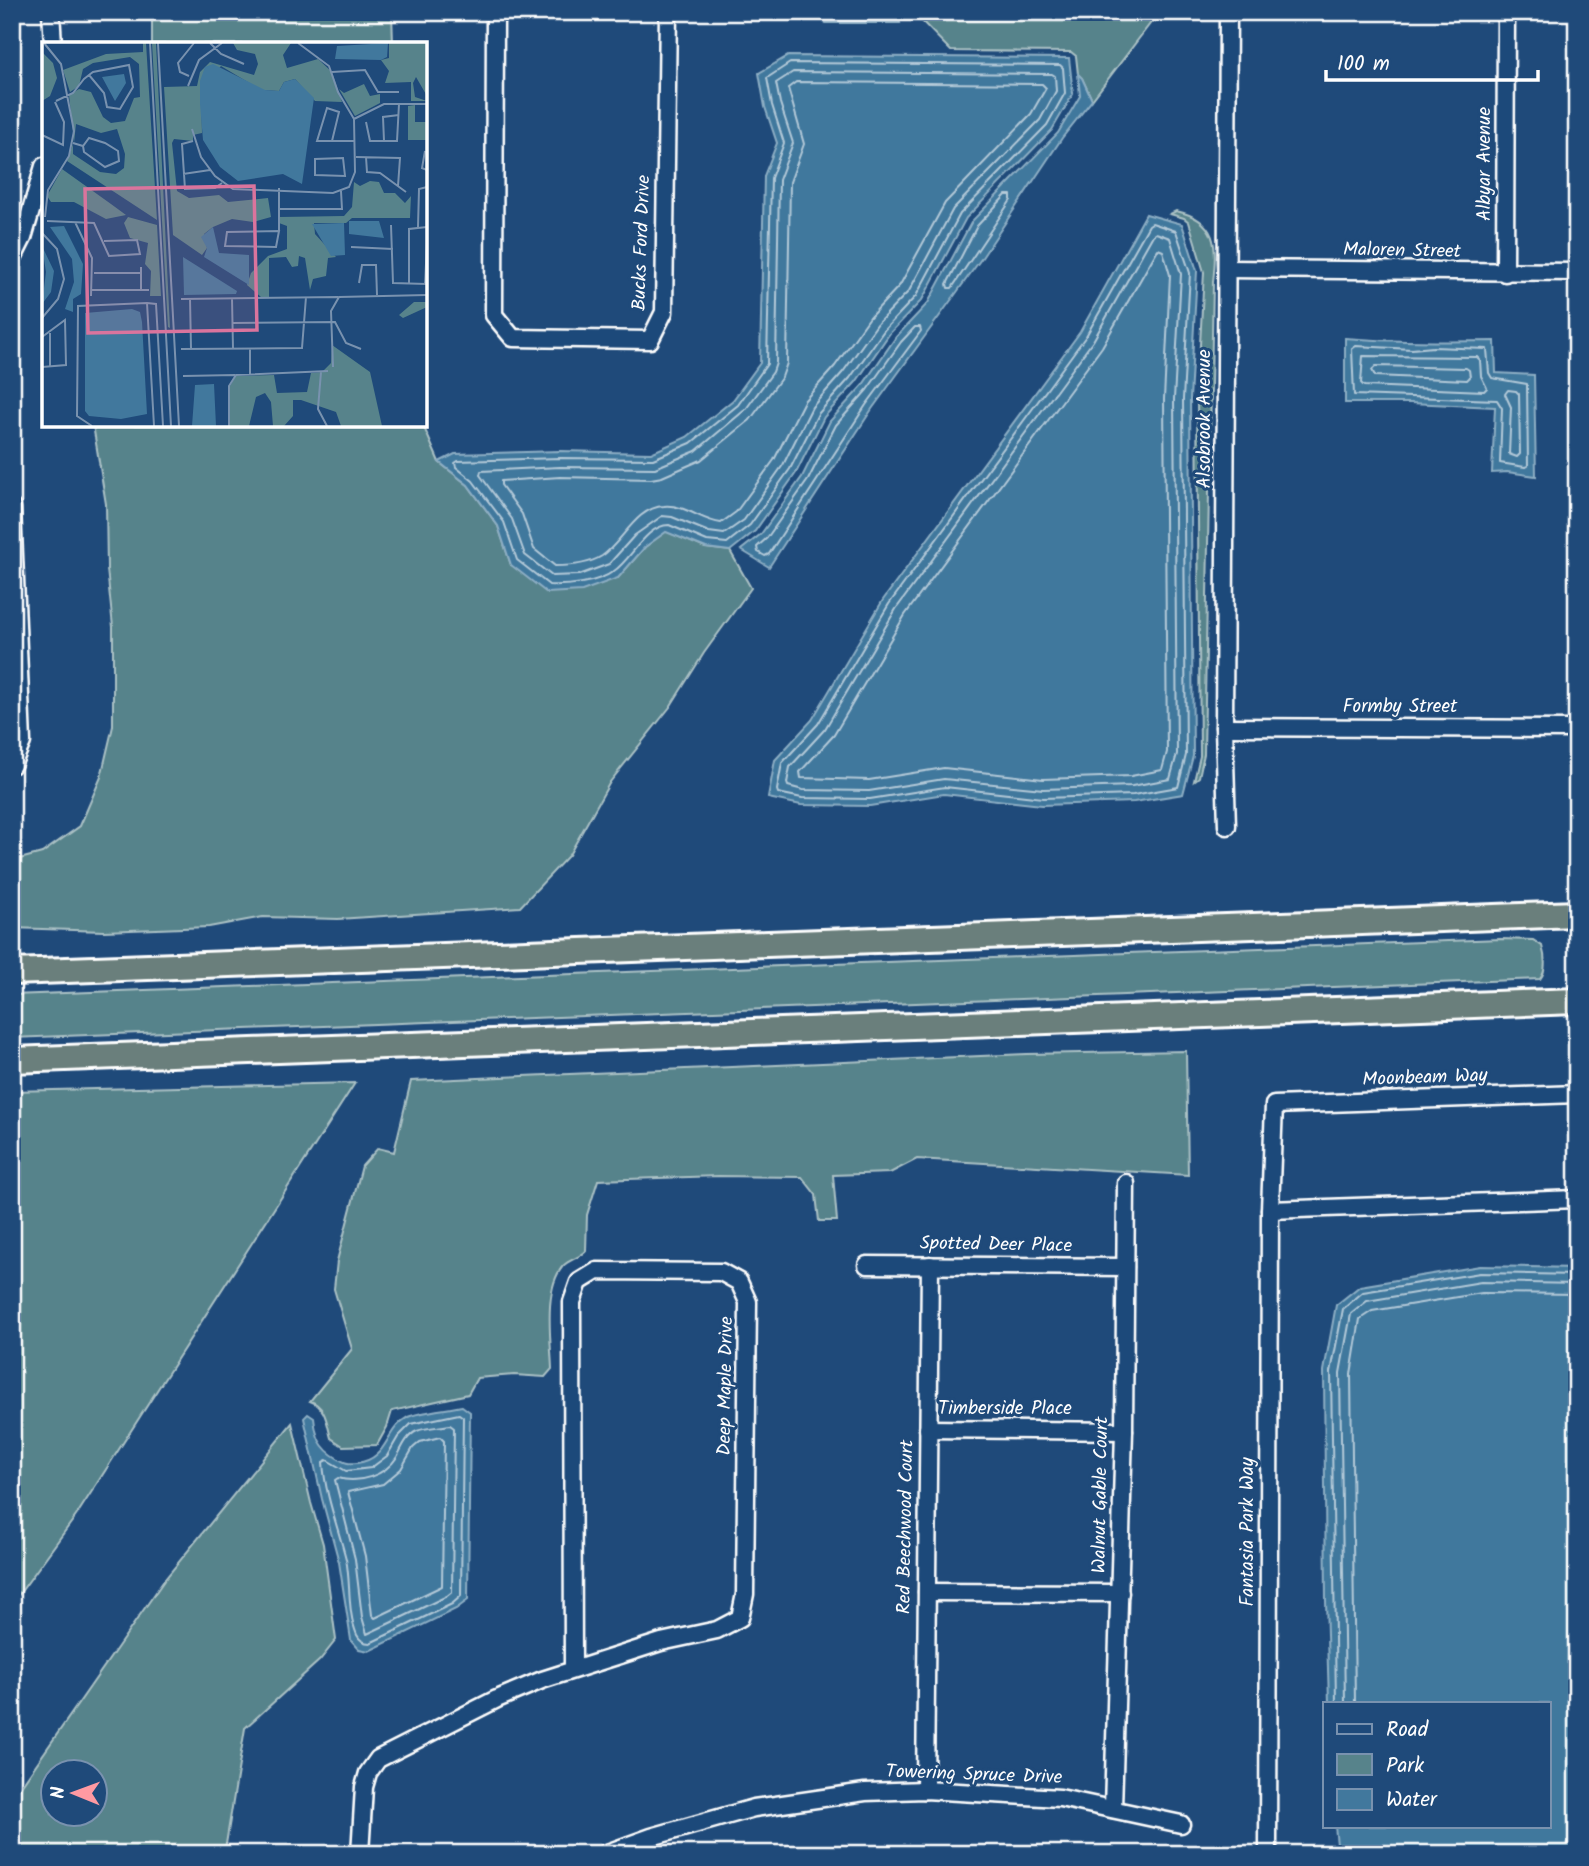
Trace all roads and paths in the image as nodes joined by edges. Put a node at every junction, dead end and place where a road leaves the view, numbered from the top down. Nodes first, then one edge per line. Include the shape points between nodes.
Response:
1 (51, 12) edge
2 (495, 12) edge
3 (668, 12) edge
4 (1228, 12) edge
5 (1506, 12) edge
6 (53, 42) edge
7 (42, 173) edge
8 (12, 260) edge
9 (1227, 269) junction
10 (1577, 272) edge
11 (1505, 273) junction
12 (12, 508) edge
13 (1224, 727) junction
14 (1577, 729) edge
15 (12, 765) edge
16 (1227, 826) dead end
17 (1577, 914) edge
18 (12, 972) edge
19 (1577, 1002) edge
20 (12, 1060) edge
21 (1577, 1094) edge
22 (1274, 1105) joint
23 (1126, 1183) dead end
24 (1577, 1199) edge
25 (1270, 1210) junction
26 (867, 1265) dead end
27 (930, 1265) junction
28 (1125, 1267) junction
29 (928, 1429) junction
30 (1124, 1431) junction
31 (927, 1592) junction
32 (1120, 1593) junction
33 (573, 1669) junction
34 (925, 1790) junction
35 (1113, 1809) junction
36 (1181, 1824) dead end
37 (360, 1854) edge
38 (604, 1854) edge
39 (1268, 1854) edge

1 - 6 street
2 - 3 street, Bucks Ford Drive via 494,315 513,338 650,340 664,312
4 - 9 street, Alsobrook Avenue
5 - 11 street, Albyar Avenue
7 - 8 street
9 - 11 street, Maloren Street
9 - 13 street, Alsobrook Avenue
10 - 11 street, Maloren Street
12 - 15 street via 22,742
13 - 14 street, Formby Street
13 - 16 street, Alsobrook Avenue
17 - 18 highway
19 - 20 highway
21 - 22 street, Moonbeam Way
22 - 25 street, Fantasia Park Way
23 - 28 street, Walnut Gable Court
24 - 25 street
25 - 39 street, Fantasia Park Way
26 - 27 street, Spotted Deer Place
27 - 28 street, Spotted Deer Place
27 - 29 street, Red Beechwood Court
28 - 30 street, Walnut Gable Court
29 - 30 street, Timberside Place
29 - 31 street, Red Beechwood Court
30 - 32 street, Walnut Gable Court
31 - 32 street
31 - 34 street, Red Beechwood Court
32 - 35 street, Walnut Gable Court
33 - 33 street, Deep Maple Drive via 717,1630 740,1618 745,1594 748,1302 739,1282 721,1272 597,1271 579,1282 572,1301
33 - 37 street, Deep Maple Drive via 497,1699 378,1759 364,1787
34 - 35 street, Towering Spruce Drive via 1060,1798
34 - 38 street, Towering Spruce Drive via 754,1808
35 - 36 street, Towering Spruce Drive

